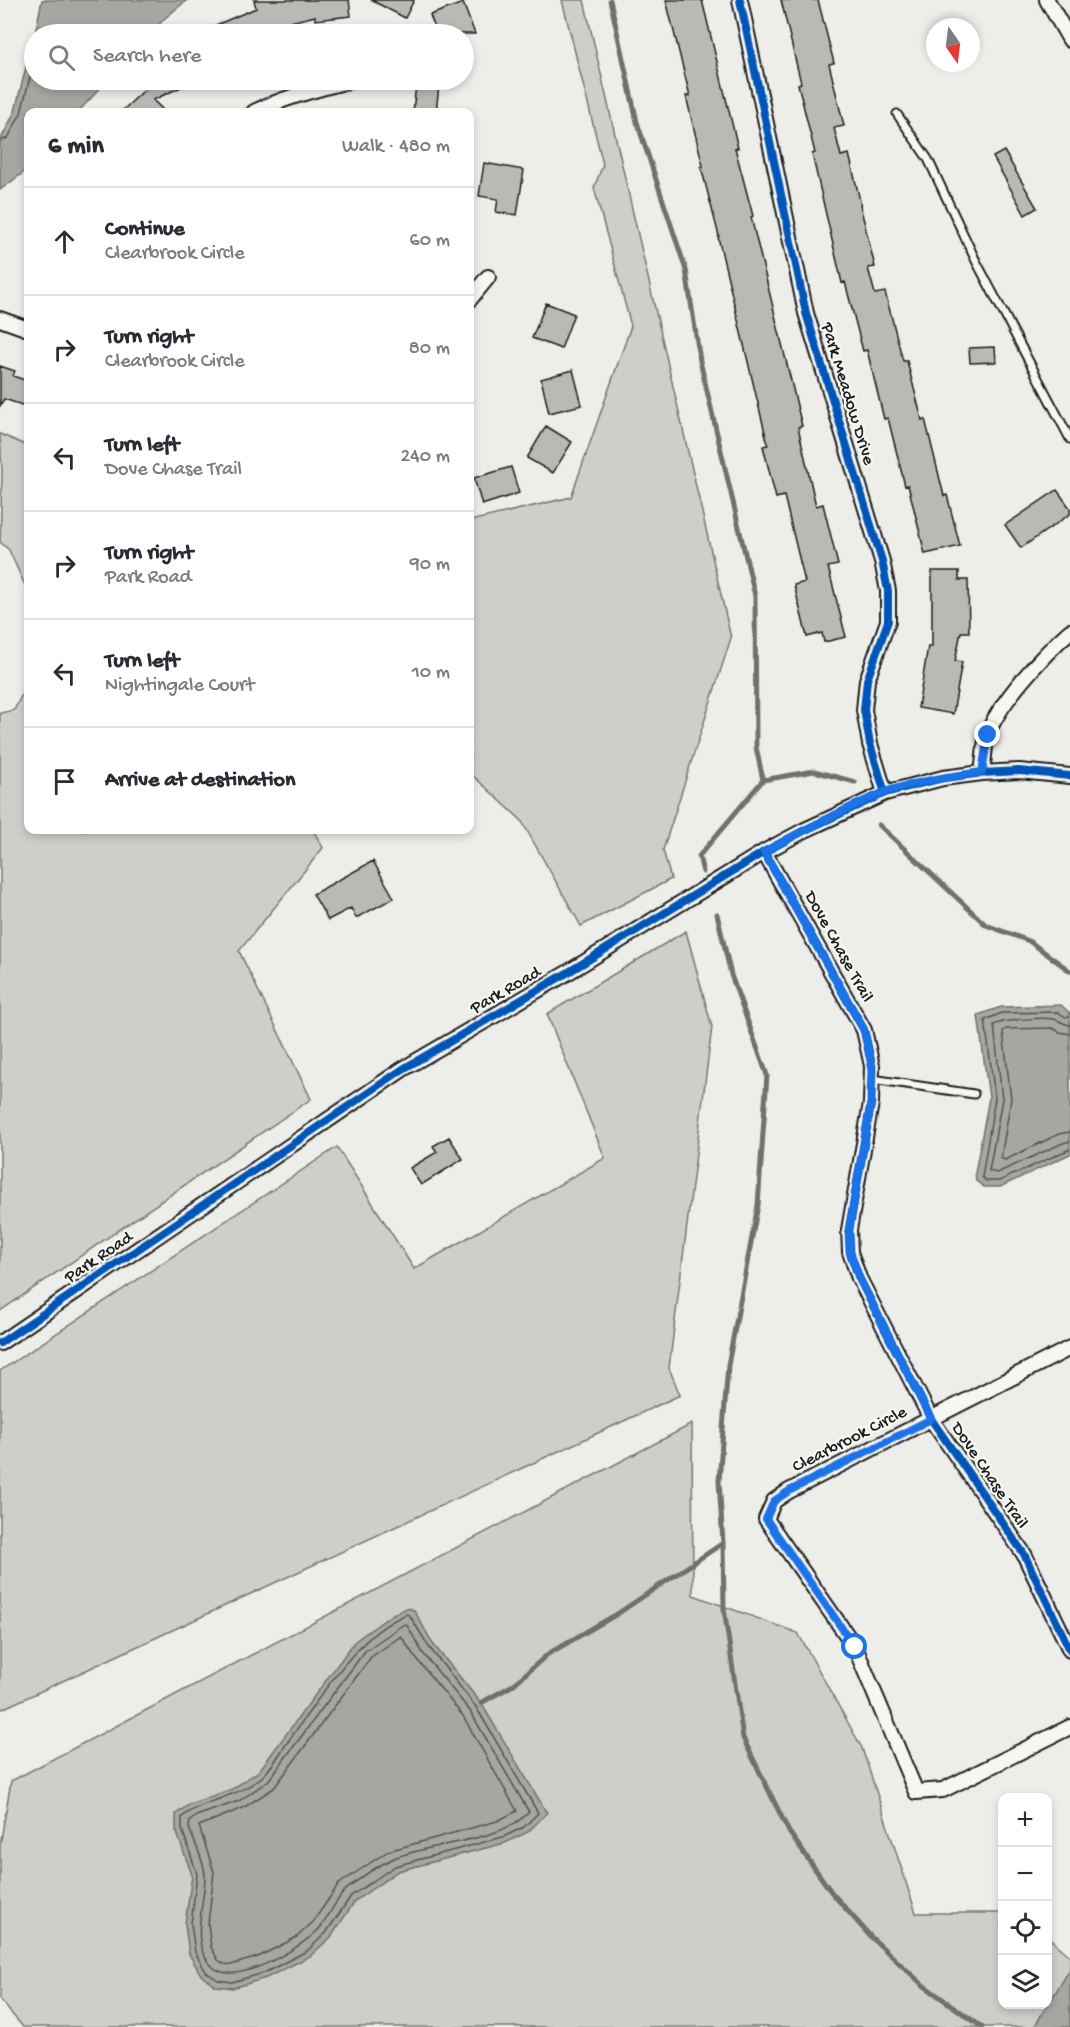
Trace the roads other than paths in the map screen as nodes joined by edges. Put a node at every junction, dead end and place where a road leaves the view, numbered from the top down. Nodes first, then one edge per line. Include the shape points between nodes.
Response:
1 (740, 0) edge
2 (1047, 0) edge
3 (1070, 40) edge
4 (314, 90) edge
5 (263, 108) edge
6 (897, 114) dead end
7 (488, 277) dead end
8 (474, 294) edge
9 (0, 319) edge
10 (24, 328) edge
11 (1070, 440) edge
12 (1070, 631) edge
13 (982, 772) junction
14 (1070, 776) edge
15 (885, 793) junction
16 (764, 852) junction
17 (872, 1079) junction
18 (974, 1094) dead end
19 (0, 1343) edge
20 (1070, 1348) edge
21 (931, 1419) junction
22 (1070, 1650) edge
23 (1070, 1727) edge

1 - 15 street, Park Meadow Drive via 806,313 886,581 888,621 867,680 864,710
2 - 3 street
4 - 5 street
6 - 11 lane via 928,159 976,261
7 - 8 street
9 - 10 street
12 - 13 street via 1004,705 988,735
13 - 14 street, Park Road
13 - 15 street, Park Road
15 - 16 street, Park Road
16 - 17 street, Dove Chase Trail via 864,1030
16 - 19 street, Park Road via 567,974 402,1069
17 - 18 lane
17 - 21 street, Dove Chase Trail via 849,1230 850,1252 859,1278
20 - 21 street, Clearbrook Circle
21 - 22 street, Dove Chase Trail via 1024,1554
21 - 23 street, Clearbrook Circle via 789,1491 774,1501 766,1519 855,1647 916,1792 943,1791

